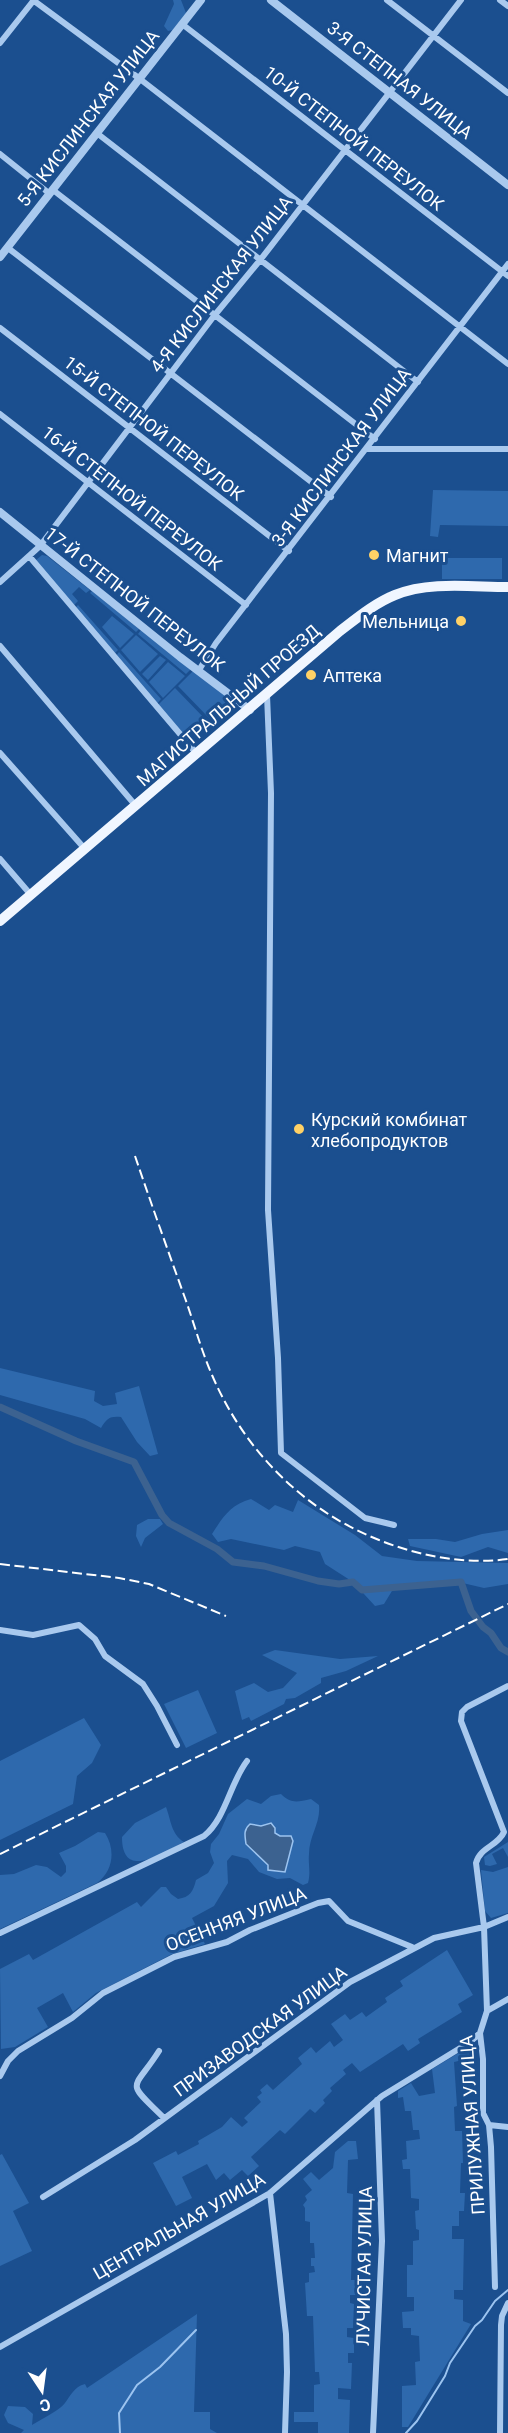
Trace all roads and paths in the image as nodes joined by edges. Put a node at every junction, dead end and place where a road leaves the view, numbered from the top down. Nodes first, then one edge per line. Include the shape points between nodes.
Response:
1 (34, 0) edge
2 (201, 0) edge
3 (271, 0) edge
4 (387, 0) edge
5 (461, 0) edge
6 (500, 0) edge
7 (508, 6) edge
8 (182, 24) junction
9 (433, 36) junction
10 (0, 43) edge
11 (140, 79) junction
12 (390, 93) junction
13 (508, 93) edge
14 (98, 134) junction
15 (346, 150) junction
16 (0, 154) edge
17 (508, 185) edge
18 (52, 192) junction
19 (303, 204) junction
20 (8, 248) junction
21 (0, 257) edge
22 (261, 259) junction
23 (508, 264) edge
24 (502, 272) junction
25 (508, 276) edge
26 (214, 316) junction
27 (460, 326) junction
28 (0, 328) edge
29 (508, 364) edge
30 (171, 374) junction
31 (418, 382) junction
32 (0, 414) edge
33 (129, 427) junction
34 (375, 439) junction
35 (367, 449) junction
36 (508, 449) edge
37 (87, 482) junction
38 (331, 497) junction
39 (0, 512) edge
40 (39, 546) junction
41 (289, 551) junction
42 (29, 556) junction
43 (0, 582) edge
44 (508, 588) edge
45 (246, 605) junction
46 (0, 646) edge
47 (200, 670) junction
48 (267, 695) junction
49 (250, 710) junction
50 (0, 753) edge
51 (197, 754) junction
52 (136, 806) junction
53 (85, 849) junction
54 (0, 859) edge
55 (31, 895) junction
56 (0, 921) edge
57 (393, 1525) dead end
58 (0, 1630) edge
59 (508, 1686) edge
60 (177, 1745) dead end
61 (247, 1761) dead end
62 (508, 1917) edge
63 (484, 1927) junction
64 (0, 1933) edge
65 (412, 1947) junction
66 (508, 1999) edge
67 (487, 2011) junction
68 (480, 2033) junction
69 (159, 2051) dead end
70 (0, 2076) edge
71 (377, 2100) junction
72 (164, 2118) junction
73 (489, 2125) junction
74 (508, 2127) edge
75 (270, 2193) junction
76 (43, 2197) dead end
77 (495, 2287) dead end
78 (508, 2302) edge
79 (0, 2347) edge
80 (285, 2433) edge
81 (373, 2433) edge
82 (500, 2433) edge

1 - 10 street
1 - 11 street
2 - 8 street, 5-Я КИСЛИНСКАЯ УЛИЦА
3 - 12 street, 3-Я СТЕПНАЯ УЛИЦА
4 - 9 street
5 - 9 street, 4-Я КИСЛИНСКАЯ УЛИЦА
6 - 7 street
8 - 11 street, 5-Я КИСЛИНСКАЯ УЛИЦА
8 - 15 street, 10-Й СТЕПНОЙ ПЕРЕУЛОК
9 - 12 street, 4-Я КИСЛИНСКАЯ УЛИЦА
9 - 13 street
11 - 14 street, 5-Я КИСЛИНСКАЯ УЛИЦА
11 - 19 street
12 - 15 street, 4-Я КИСЛИНСКАЯ УЛИЦА
12 - 17 street, 3-Я СТЕПНАЯ УЛИЦА
14 - 18 street, 5-Я КИСЛИНСКАЯ УЛИЦА
14 - 22 street
15 - 19 street, 4-Я КИСЛИНСКАЯ УЛИЦА
15 - 24 street, 10-Й СТЕПНОЙ ПЕРЕУЛОК
16 - 18 street
18 - 20 street, 5-Я КИСЛИНСКАЯ УЛИЦА
18 - 26 street
19 - 22 street, 4-Я КИСЛИНСКАЯ УЛИЦА
19 - 27 street
20 - 21 street, 5-Я КИСЛИНСКАЯ УЛИЦА
20 - 30 street
22 - 26 street, 4-Я КИСЛИНСКАЯ УЛИЦА
22 - 31 street
23 - 24 street, 3-Я КИСЛИНСКАЯ УЛИЦА
24 - 25 street, 10-Й СТЕПНОЙ ПЕРЕУЛОК
24 - 27 street, 3-Я КИСЛИНСКАЯ УЛИЦА
26 - 30 street, 4-Я КИСЛИНСКАЯ УЛИЦА
26 - 34 street
27 - 29 street
27 - 31 street, 3-Я КИСЛИНСКАЯ УЛИЦА
28 - 33 street, 15-Й СТЕПНОЙ ПЕРЕУЛОК
30 - 33 street, 4-Я КИСЛИНСКАЯ УЛИЦА
30 - 38 street
31 - 34 street, 3-Я КИСЛИНСКАЯ УЛИЦА
32 - 37 street, 16-Й СТЕПНОЙ ПЕРЕУЛОК
33 - 37 street, 4-Я КИСЛИНСКАЯ УЛИЦА
33 - 41 street, 15-Й СТЕПНОЙ ПЕРЕУЛОК
34 - 35 street, 3-Я КИСЛИНСКАЯ УЛИЦА
35 - 36 street
35 - 38 street, 3-Я КИСЛИНСКАЯ УЛИЦА
37 - 40 street, 4-Я КИСЛИНСКАЯ УЛИЦА
37 - 45 street, 16-Й СТЕПНОЙ ПЕРЕУЛОК
38 - 41 street, 3-Я КИСЛИНСКАЯ УЛИЦА
39 - 40 street, 17-Й СТЕПНОЙ ПЕРЕУЛОК
40 - 42 street, 4-Я КИСЛИНСКАЯ УЛИЦА
40 - 47 street, 17-Й СТЕПНОЙ ПЕРЕУЛОК
41 - 45 street, 3-Я КИСЛИНСКАЯ УЛИЦА
42 - 43 street, 4-Я КИСЛИНСКАЯ УЛИЦА
42 - 51 street, 17-Й СТЕПНОЙ ПЕРЕУЛОК
44 - 48 main road, МАГИСТРАЛЬНЫЙ ПРОЕЗД via 443,587 396,595 340,631
45 - 47 street, 3-Я КИСЛИНСКАЯ УЛИЦА
46 - 52 street
47 - 49 street, 17-Й СТЕПНОЙ ПЕРЕУЛОК
48 - 49 main road, МАГИСТРАЛЬНЫЙ ПРОЕЗД
48 - 57 street via 271,785 268,1210 281,1453 365,1518
49 - 51 main road, МАГИСТРАЛЬНЫЙ ПРОЕЗД
50 - 53 street
51 - 52 main road, МАГИСТРАЛЬНЫЙ ПРОЕЗД
52 - 53 main road, МАГИСТРАЛЬНЫЙ ПРОЕЗД
53 - 55 main road, МАГИСТРАЛЬНЫЙ ПРОЕЗД
54 - 55 street
55 - 56 main road, МАГИСТРАЛЬНЫЙ ПРОЕЗД
58 - 60 street via 33,1635 78,1625 95,1639 105,1656 143,1684
59 - 63 street, ПРИЛУЖНАЯ УЛИЦА via 467,1707 461,1716 504,1832 479,1854 476,1863
61 - 64 street via 237,1774 214,1826 204,1836
62 - 63 street, ПРИЗАВОДСКАЯ УЛИЦА
63 - 65 street, ПРИЗАВОДСКАЯ УЛИЦА
63 - 67 street, ПРИЛУЖНАЯ УЛИЦА
65 - 70 street, ОСЕННЯЯ УЛИЦА via 357,1926 325,1901 227,1941 174,1957 103,1993 72,2018 18,2051
65 - 72 street, ПРИЗАВОДСКАЯ УЛИЦА via 350,1982
66 - 67 street
67 - 68 street, ПРИЛУЖНАЯ УЛИЦА
68 - 71 street, ЦЕНТРАЛЬНАЯ УЛИЦА
68 - 73 street, ПРИЛУЖНАЯ УЛИЦА via 483,2114
69 - 72 street via 136,2087
71 - 75 street, ЦЕНТРАЛЬНАЯ УЛИЦА
71 - 81 street, ЛУЧИСТАЯ УЛИЦА via 382,2241
72 - 76 street, ПРИЗАВОДСКАЯ УЛИЦА
73 - 74 street
73 - 77 street, ПРИЛУЖНАЯ УЛИЦА
75 - 79 street, ЦЕНТРАЛЬНАЯ УЛИЦА
75 - 80 street via 286,2334
78 - 82 street via 501,2325

